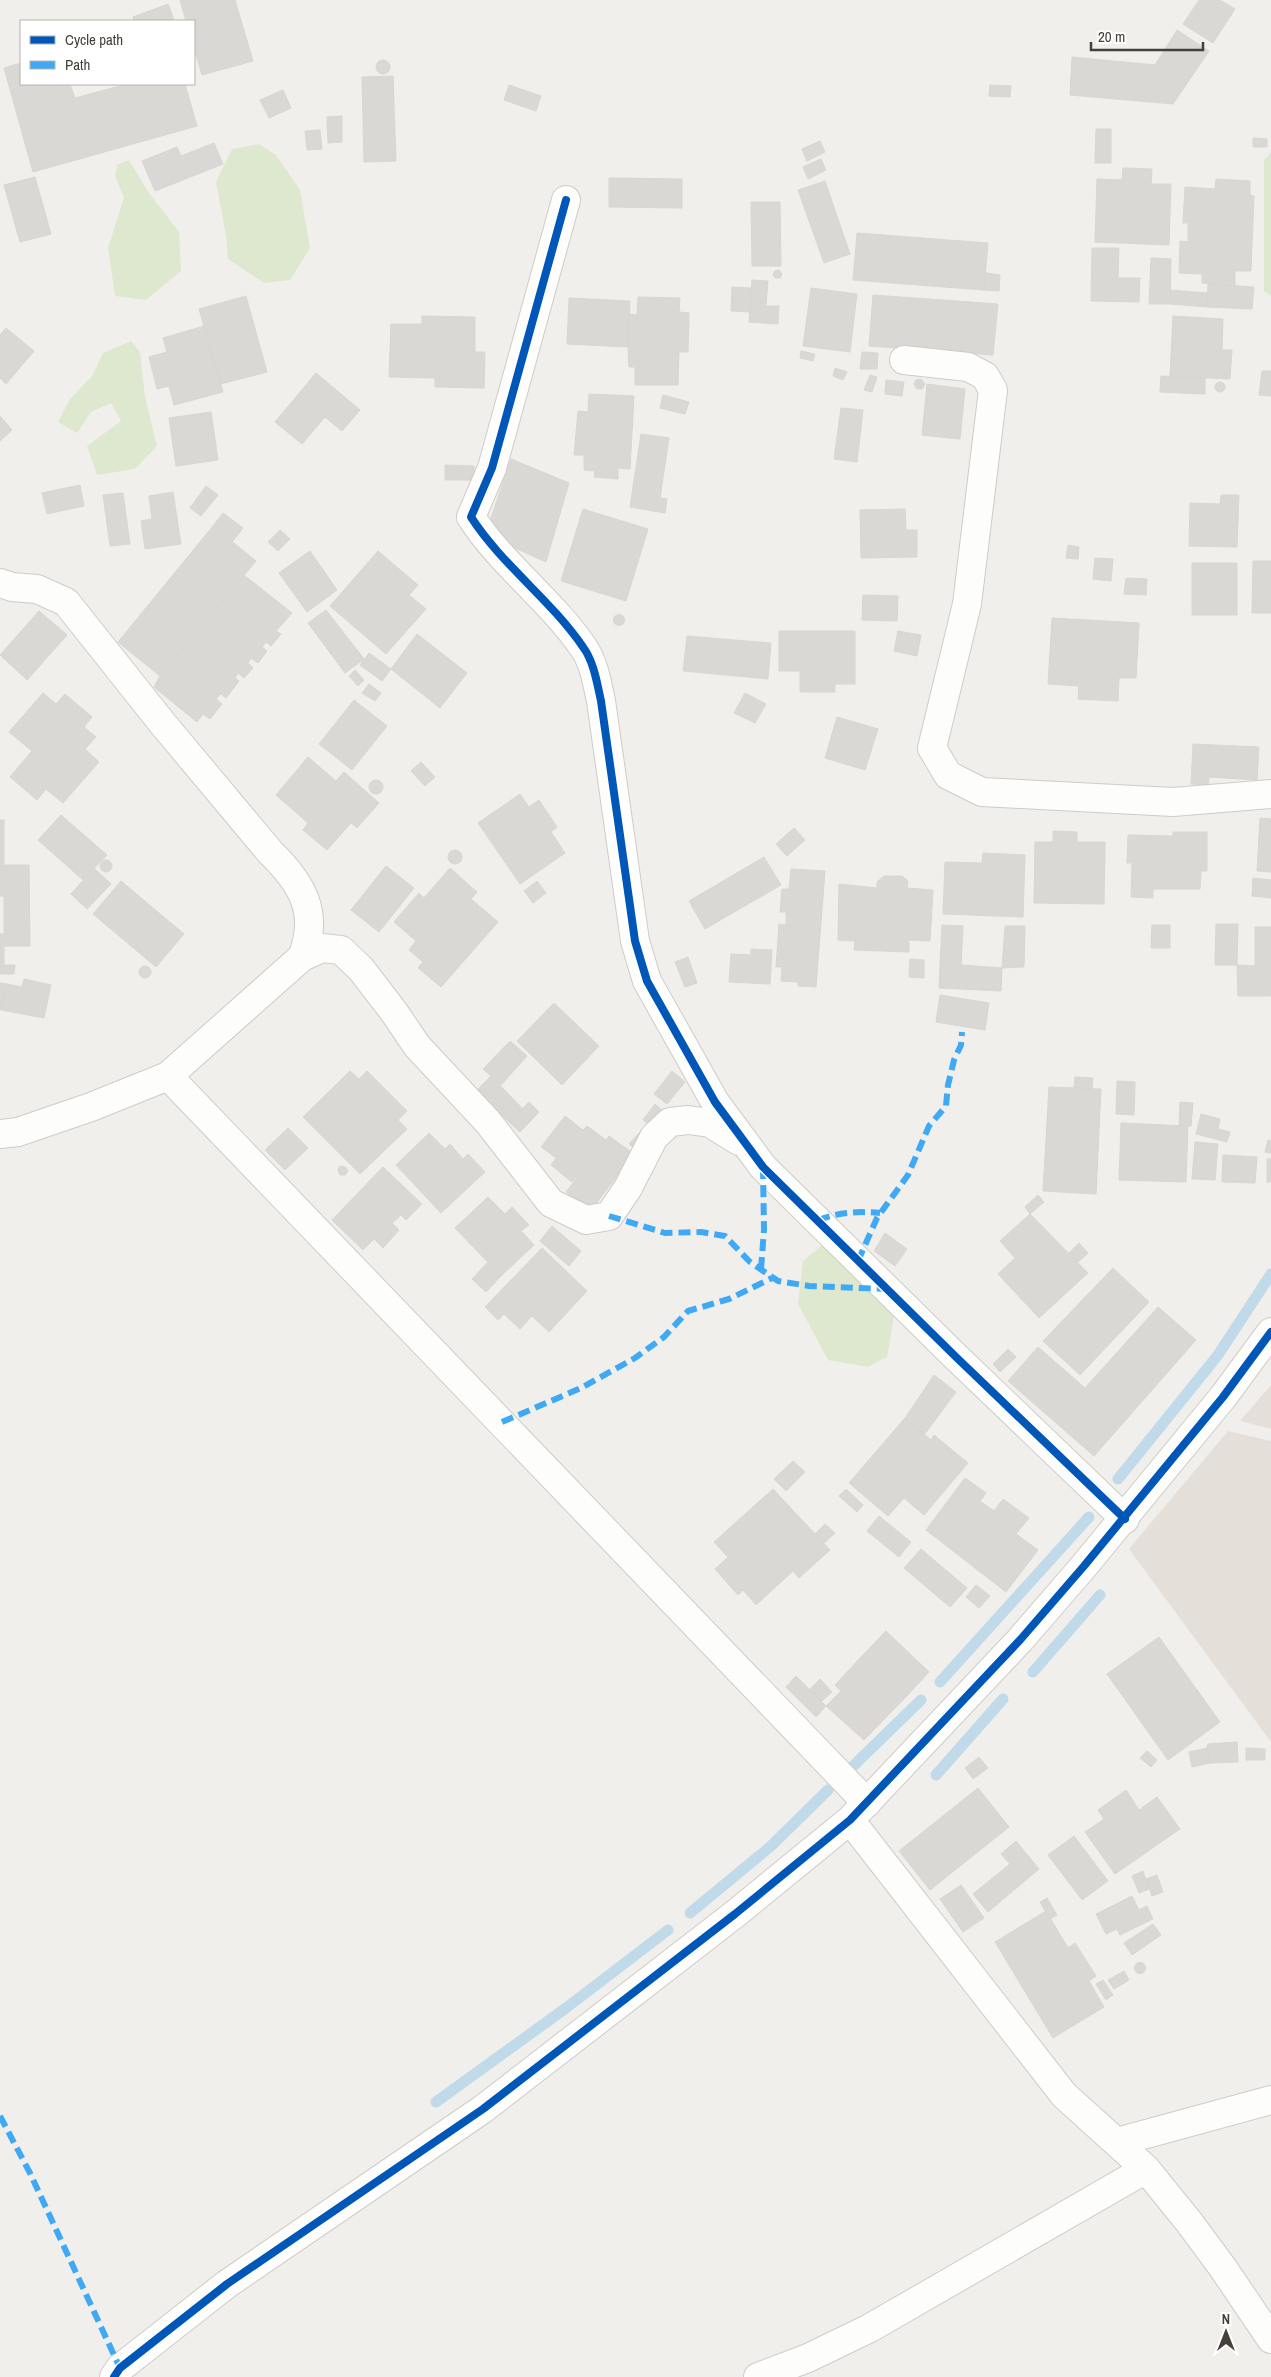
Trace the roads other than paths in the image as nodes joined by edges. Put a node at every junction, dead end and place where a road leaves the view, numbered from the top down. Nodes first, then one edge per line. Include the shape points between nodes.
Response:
1 (566, 200) dead end
2 (904, 360) dead end
3 (0, 582) edge
4 (1271, 794) edge
5 (302, 957) junction
6 (168, 1076) junction
7 (0, 1134) edge
8 (748, 1146) junction
9 (1271, 1332) edge
10 (1125, 1519) junction
11 (859, 1811) junction
12 (1271, 2100) edge
13 (1117, 2142) junction
14 (1146, 2169) junction
15 (1271, 2339) edge
16 (114, 2377) edge
17 (758, 2377) edge

1 - 8 street via 492,468 471,517 483,536 584,648 595,674 601,701 635,941 647,981 716,1102
2 - 4 street via 968,367 984,376 993,390 967,604 932,748 948,775 982,792 1173,802
3 - 5 street via 12,587 37,588 66,602 163,724 285,866 304,895 308,909 309,940
5 - 6 street
5 - 8 street via 322,948 341,950 360,968 417,1046 488,1122 550,1203 586,1220 610,1216 654,1137 670,1122 710,1123
6 - 7 street via 91,1108 18,1132
6 - 11 street
8 - 10 street via 763,1167
9 - 10 street via 1224,1397
10 - 11 street via 1020,1640
11 - 13 street via 1064,2095
11 - 16 street via 735,1914 483,2108 227,2284 120,2368
12 - 13 street
13 - 14 street
14 - 15 street via 1224,2268
14 - 17 street via 870,2328 808,2358

